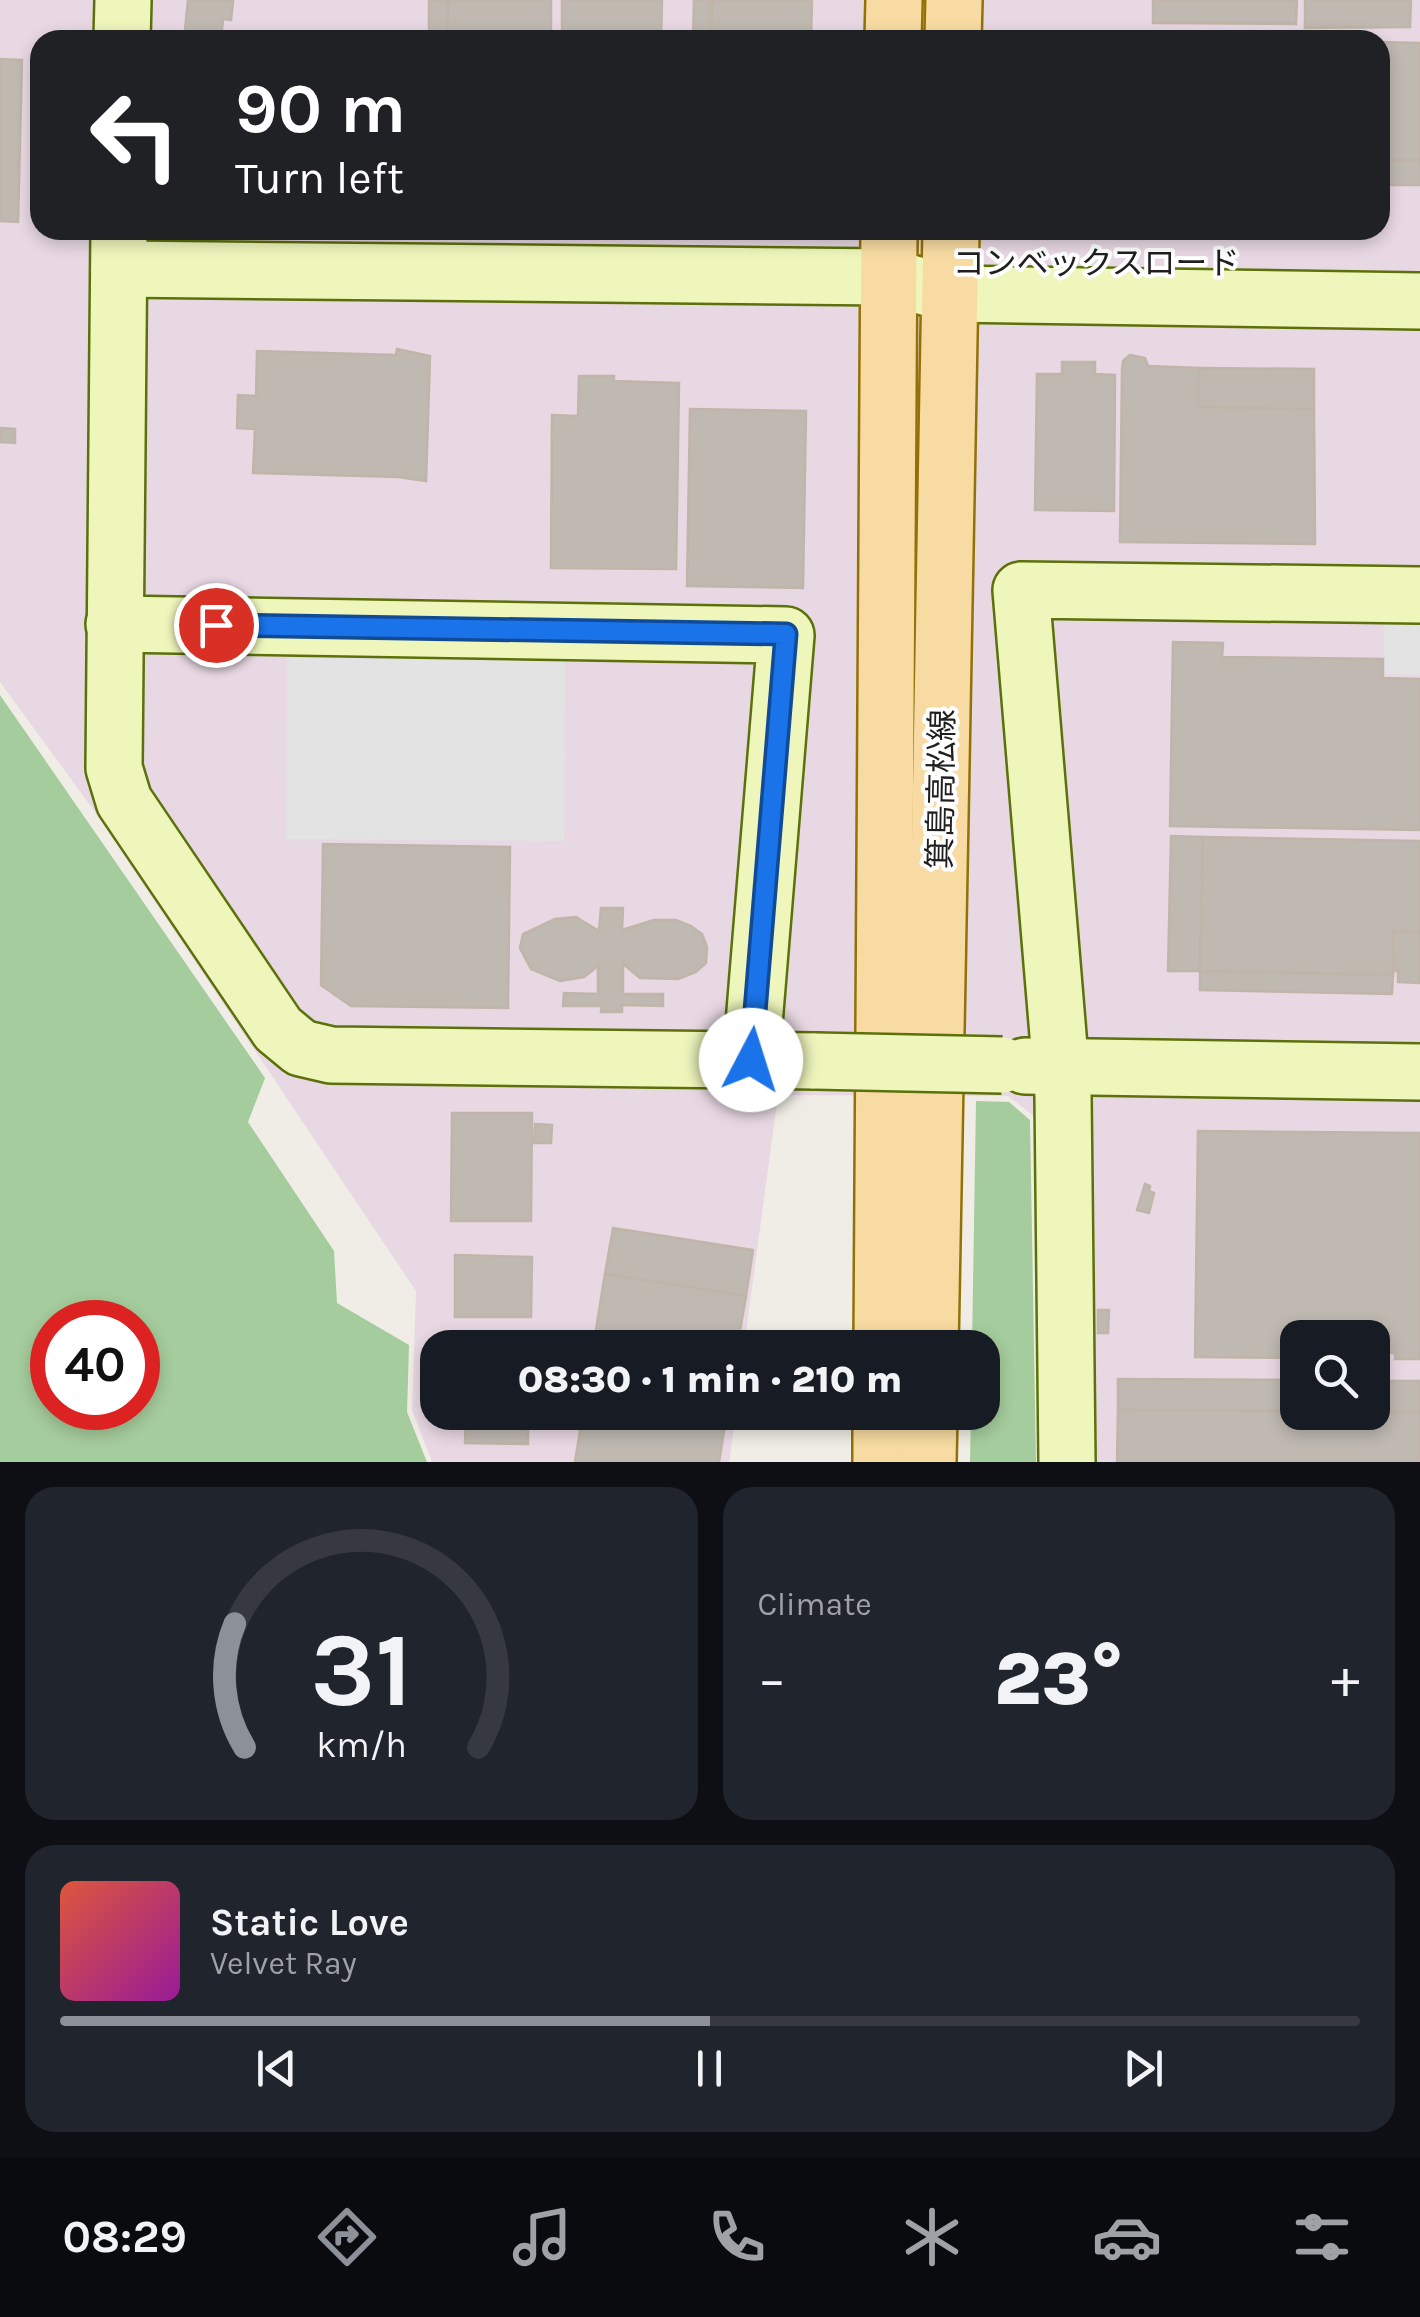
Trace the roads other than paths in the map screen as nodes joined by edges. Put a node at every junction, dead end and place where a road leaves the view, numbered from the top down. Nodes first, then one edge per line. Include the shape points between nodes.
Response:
1 (123, 0) edge
2 (894, 0) edge
3 (954, 0) edge
4 (122, 30) edge
5 (893, 30) edge
6 (953, 30) edge
7 (119, 250) edge
8 (889, 254) edge
9 (951, 261) edge
10 (1420, 266) edge
11 (1420, 301) edge
12 (1420, 595) edge
13 (114, 624) junction
14 (751, 1060) junction
15 (1061, 1067) junction
16 (1420, 1072) edge
17 (882, 1330) edge
18 (930, 1330) edge
19 (881, 1430) edge
20 (928, 1430) edge
21 (881, 1462) edge
22 (928, 1462) edge
23 (1067, 1462) edge

1 - 4 street
2 - 5 main road
3 - 6 main road
7 - 8 street, コンベックスロード
7 - 13 street
8 - 9 street, コンベックスロード
8 - 17 main road, 箕島高松線
9 - 10 street, コンベックスロード
9 - 11 street, コンベックスロード
9 - 18 main road, 箕島高松線
12 - 15 street via 1021,590
13 - 14 street via 114,768 124,801 278,1029 301,1048 331,1055
13 - 14 street via 786,634
14 - 15 street, bridge
15 - 16 street
15 - 23 street
19 - 21 main road
20 - 22 main road

